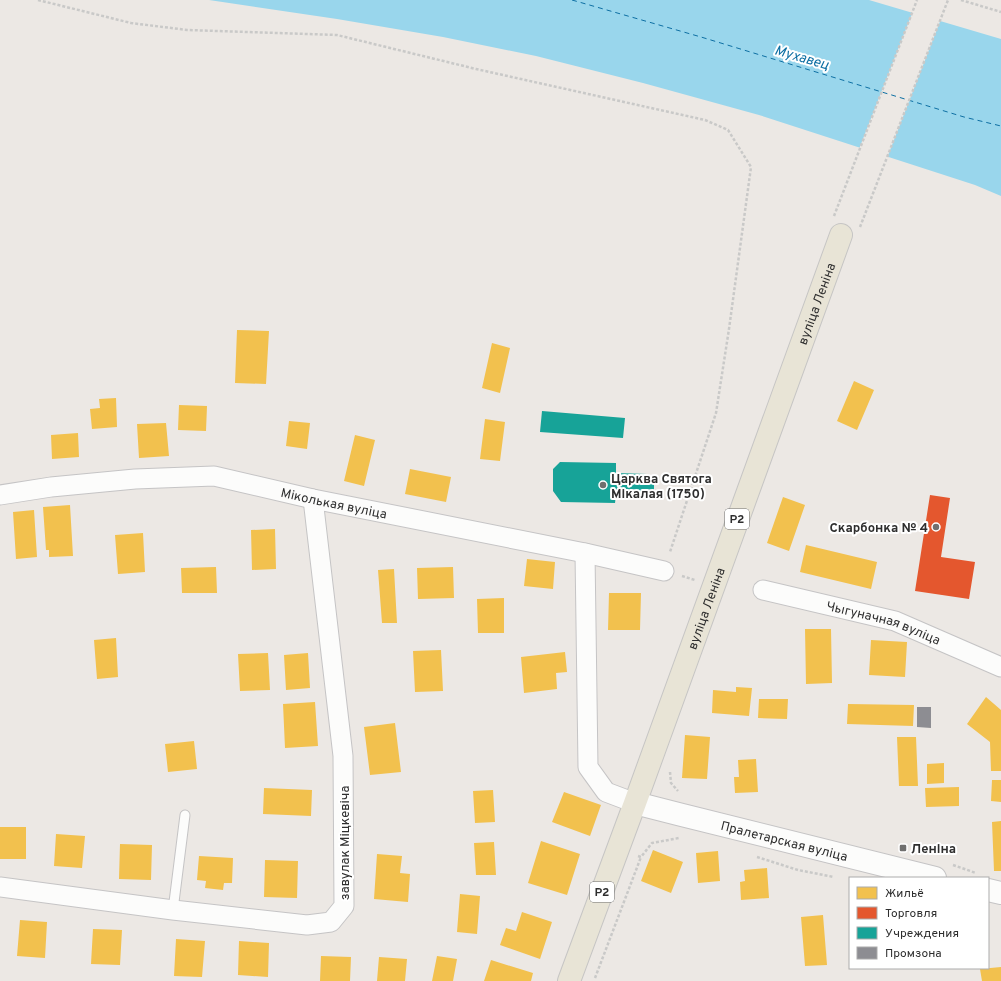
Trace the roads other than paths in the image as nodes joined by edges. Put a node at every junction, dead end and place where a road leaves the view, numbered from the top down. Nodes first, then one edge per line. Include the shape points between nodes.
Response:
1 (844, 228) road end
2 (0, 495) edge
3 (313, 499) junction
4 (585, 553) junction
5 (664, 571) road end
6 (763, 590) dead end
7 (1001, 666) edge
8 (635, 803) junction
9 (185, 815) dead end
10 (931, 877) edge
11 (0, 887) edge
12 (989, 890) edge
13 (1001, 893) edge
14 (173, 910) junction
15 (569, 981) edge

1 - 8 main road, вуліца Леніна / Р2
2 - 3 street, Міколькая вуліца via 135,479 214,476
3 - 4 street, Міколькая вуліца
3 - 14 street, завулак Міцкевіча via 344,756 344,906 331,922 307,925
4 - 5 street, Міколькая вуліца
4 - 8 street via 588,767 606,792
6 - 7 street, Чыгуначная вуліца via 895,621
8 - 10 main road, Пралетарская вуліца
8 - 15 main road, вуліца Леніна / Р2
9 - 14 lane
11 - 14 street, завулак Міцкевіча
12 - 13 main road

